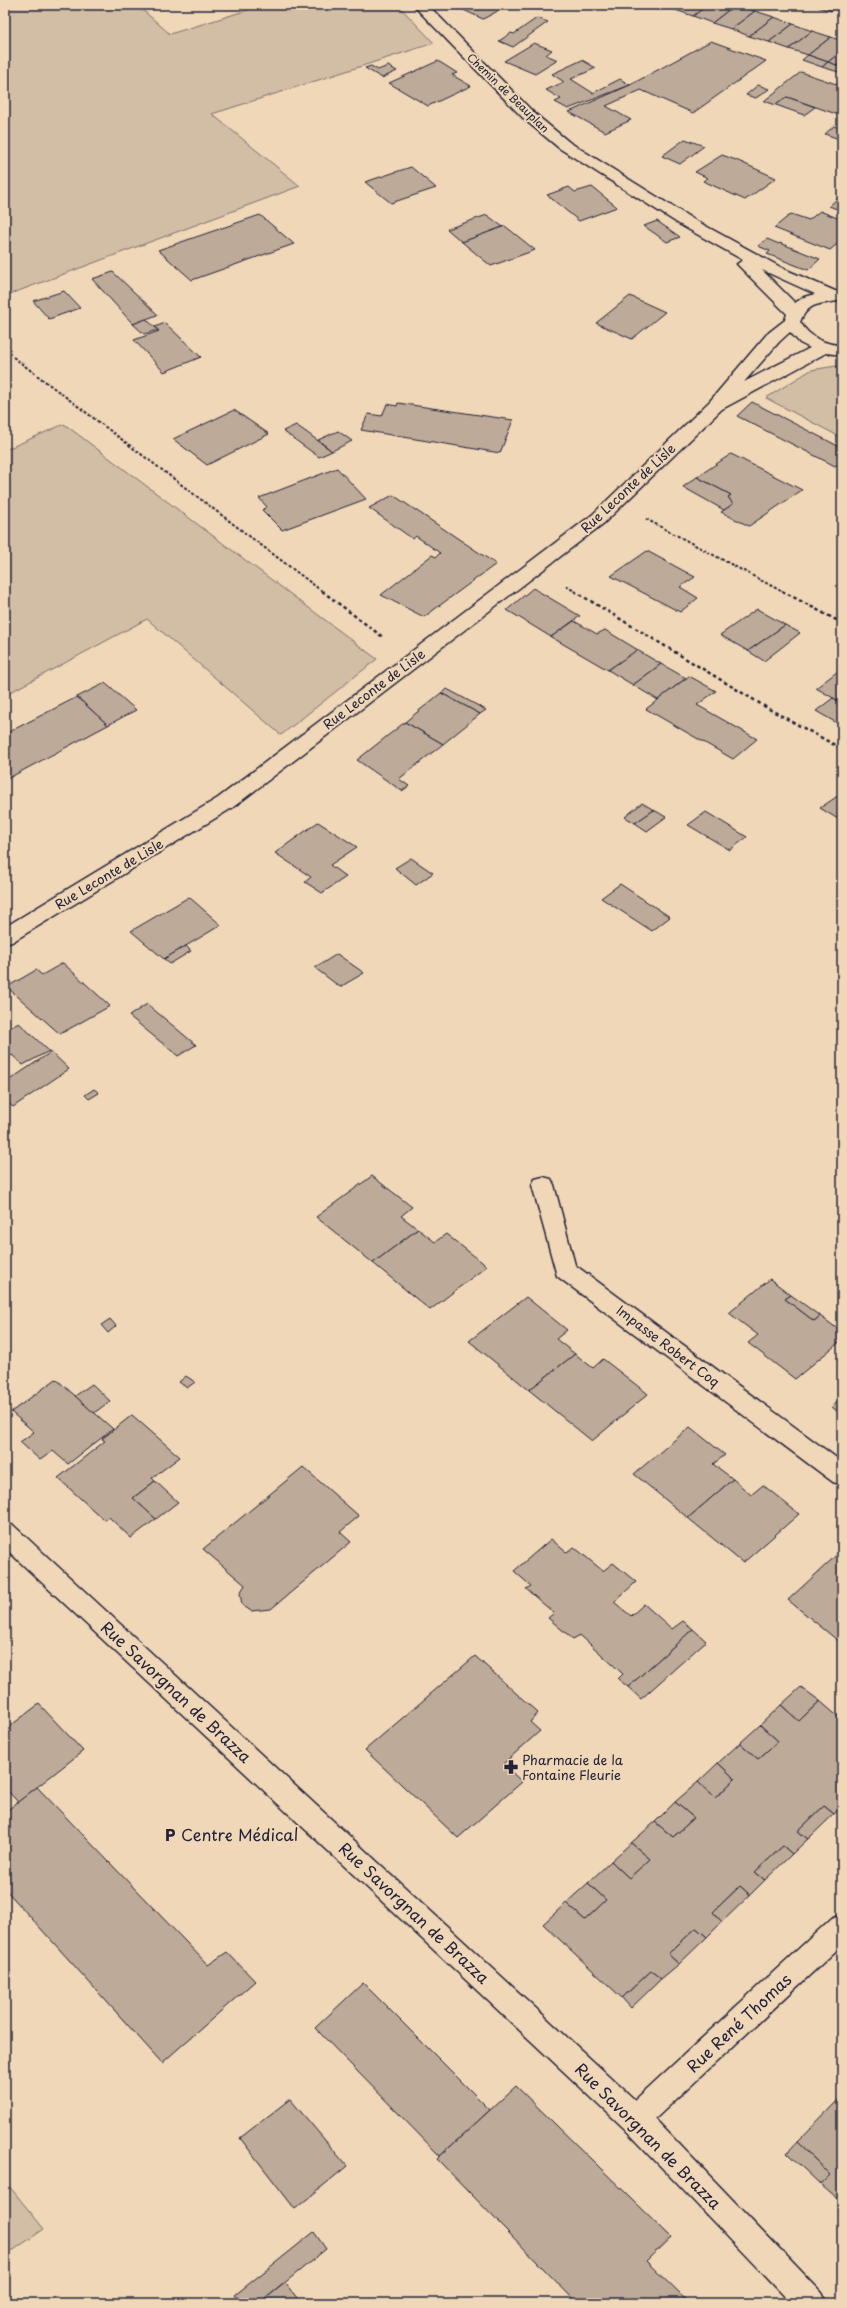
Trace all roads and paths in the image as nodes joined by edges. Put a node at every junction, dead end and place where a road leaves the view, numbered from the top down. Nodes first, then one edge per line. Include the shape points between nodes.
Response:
1 (420, 5) edge
2 (685, 221) junction
3 (837, 296) edge
4 (793, 317) junction
5 (837, 350) edge
6 (13, 357) dead end
7 (716, 405) junction
8 (615, 503) junction
9 (535, 567) junction
10 (842, 622) edge
11 (413, 660) junction
12 (842, 749) edge
13 (5, 937) edge
14 (543, 1185) dead end
15 (842, 1475) edge
16 (5, 1533) edge
17 (842, 1927) edge
18 (635, 2119) junction
19 (812, 2303) edge

1 - 2 street, Chemin de Beauplan via 534,121 564,145
2 - 3 street, Chemin de Beauplan via 778,272
2 - 4 street, Chemin de Beauplan via 756,272
3 - 4 street, Rue Leconte de Lisle via 810,300 796,309
4 - 5 street, Chemin de Beauplan via 798,334 815,345
4 - 7 street, Rue Leconte de Lisle
5 - 7 street, Rue Leconte de Lisle via 788,365
6 - 11 path
7 - 8 street, Rue Leconte de Lisle
8 - 9 street, Rue Leconte de Lisle
8 - 10 path
9 - 11 street, Rue Leconte de Lisle
9 - 12 path via 769,709
11 - 13 street, Rue Leconte de Lisle via 225,803
14 - 15 street, Impasse Robert Coq via 565,1270
16 - 18 street, Rue Savorgnan de Brazza
17 - 18 street, Rue René Thomas
18 - 19 street, Rue Savorgnan de Brazza

